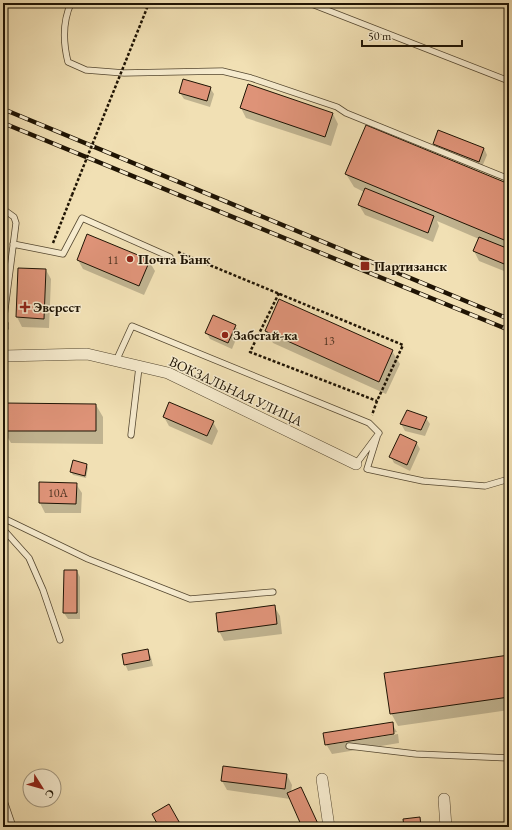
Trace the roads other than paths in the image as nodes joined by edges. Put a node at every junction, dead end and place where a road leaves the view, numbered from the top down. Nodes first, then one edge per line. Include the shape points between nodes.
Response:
1 (71, 3) edge
2 (309, 3) edge
3 (509, 81) edge
4 (509, 179) edge
5 (3, 209) edge
6 (13, 244) junction
7 (170, 257) road end
8 (3, 326) edge
9 (3, 356) edge
10 (116, 361) junction
11 (139, 366) junction
12 (379, 433) junction
13 (131, 435) dead end
14 (356, 464) joint
15 (509, 479) edge
16 (3, 518) edge
17 (3, 529) edge
18 (273, 592) dead end
19 (60, 640) dead end
20 (349, 746) dead end
21 (509, 758) edge
22 (322, 779) dead end
23 (3, 798) edge
24 (444, 799) dead end
25 (12, 825) edge
26 (3, 827) edge
27 (329, 827) edge
28 (446, 827) edge

1 - 4 lane via 63,33 65,49 68,62 86,70 124,73 222,71 250,78 337,107 346,113
2 - 3 lane
5 - 6 lane via 14,216 16,223
6 - 7 lane via 63,254 82,218
6 - 8 lane
9 - 10 street, ВОКЗАЛЬНАЯ УЛИЦА via 87,354
10 - 11 street, ВОКЗАЛЬНАЯ УЛИЦА
10 - 12 lane via 132,326 369,423
11 - 13 lane
11 - 14 street, ВОКЗАЛЬНАЯ УЛИЦА via 168,373
12 - 14 lane
12 - 15 lane via 367,470 423,481 485,486
16 - 18 lane via 88,559 190,599
17 - 19 lane via 29,558
20 - 21 lane via 416,754
22 - 27 street
23 - 25 lane
24 - 28 street
25 - 26 lane

